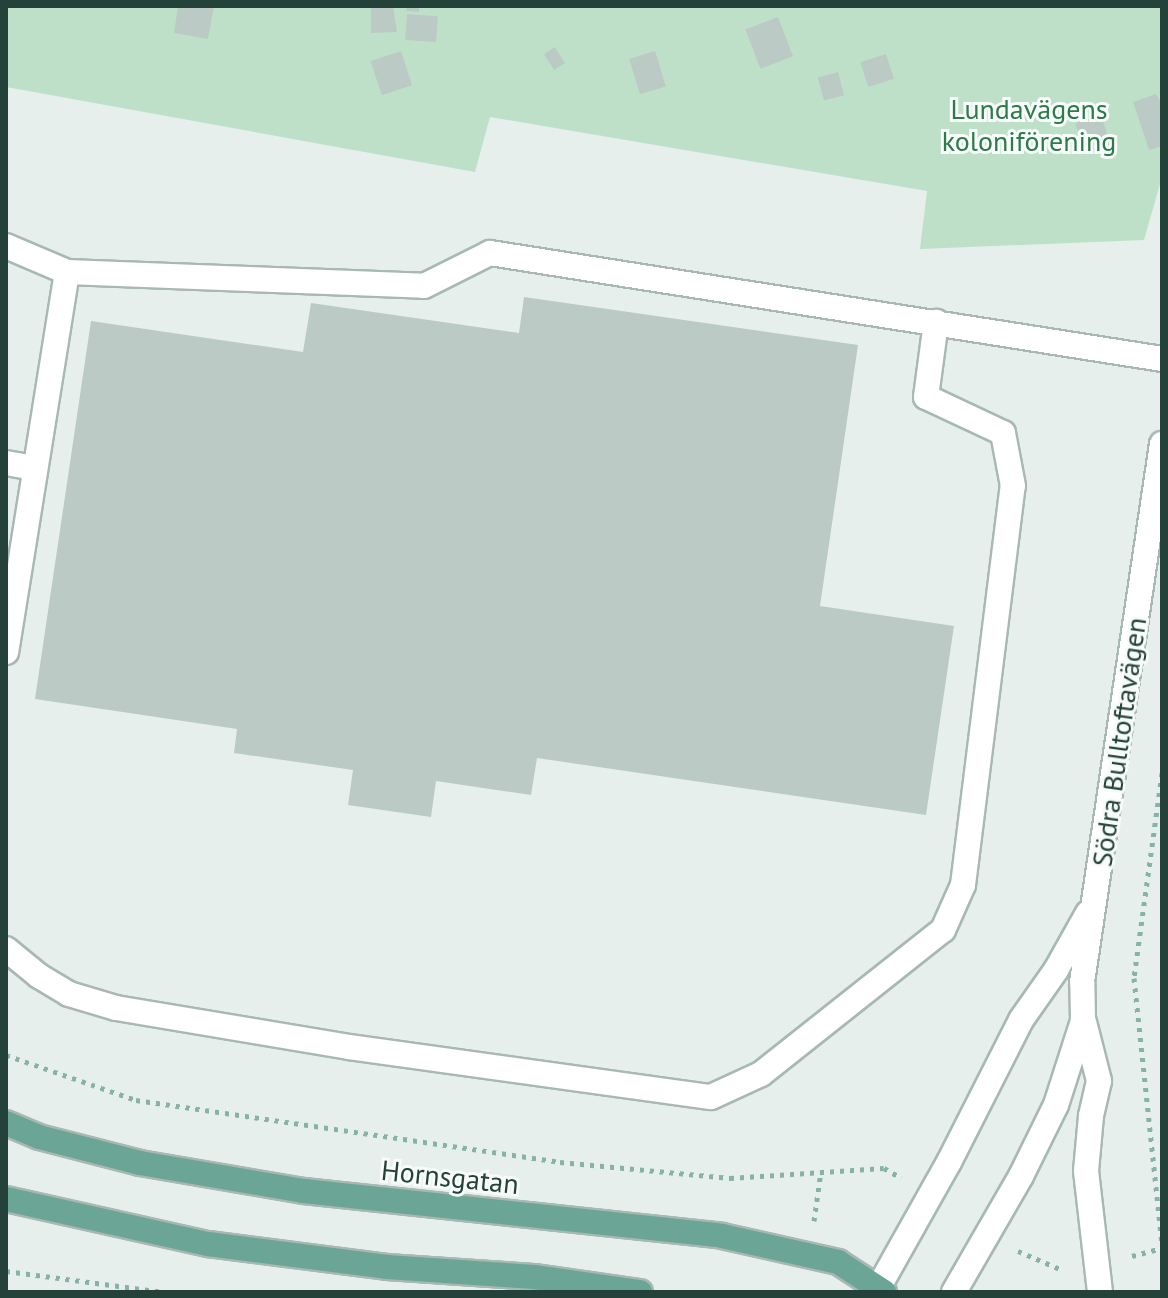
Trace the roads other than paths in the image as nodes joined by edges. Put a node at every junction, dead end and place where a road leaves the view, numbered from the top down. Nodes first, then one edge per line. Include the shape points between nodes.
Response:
1 (6, 246) edge
2 (67, 272) junction
3 (936, 322) junction
4 (1162, 359) edge
5 (1162, 444) edge
6 (6, 463) edge
7 (34, 468) junction
8 (6, 652) edge
9 (1097, 897) junction
10 (6, 949) edge
11 (1083, 1021) junction
12 (6, 1123) edge
13 (6, 1199) edge
14 (879, 1291) edge
15 (640, 1292) edge
16 (954, 1292) edge
17 (1100, 1292) edge

1 - 2 street
2 - 3 street via 424,286 490,253
2 - 7 street
3 - 4 street
3 - 10 street via 926,397 1003,433 1013,486 963,885 943,930 761,1074 711,1097 349,1047 147,1013 69,994
5 - 9 street, Södra Bulltoftavägen
6 - 7 street
7 - 8 street
9 - 11 street, Södra Bulltoftavägen via 1082,982
9 - 14 street, Södra Bulltoftavägen via 1021,1020
11 - 16 street, Södra Bulltoftavägen via 1056,1105
11 - 17 street via 1099,1081 1086,1171
12 - 14 main road, Hornsgatan via 140,1163 304,1191 722,1236 838,1262
13 - 15 main road via 208,1244

